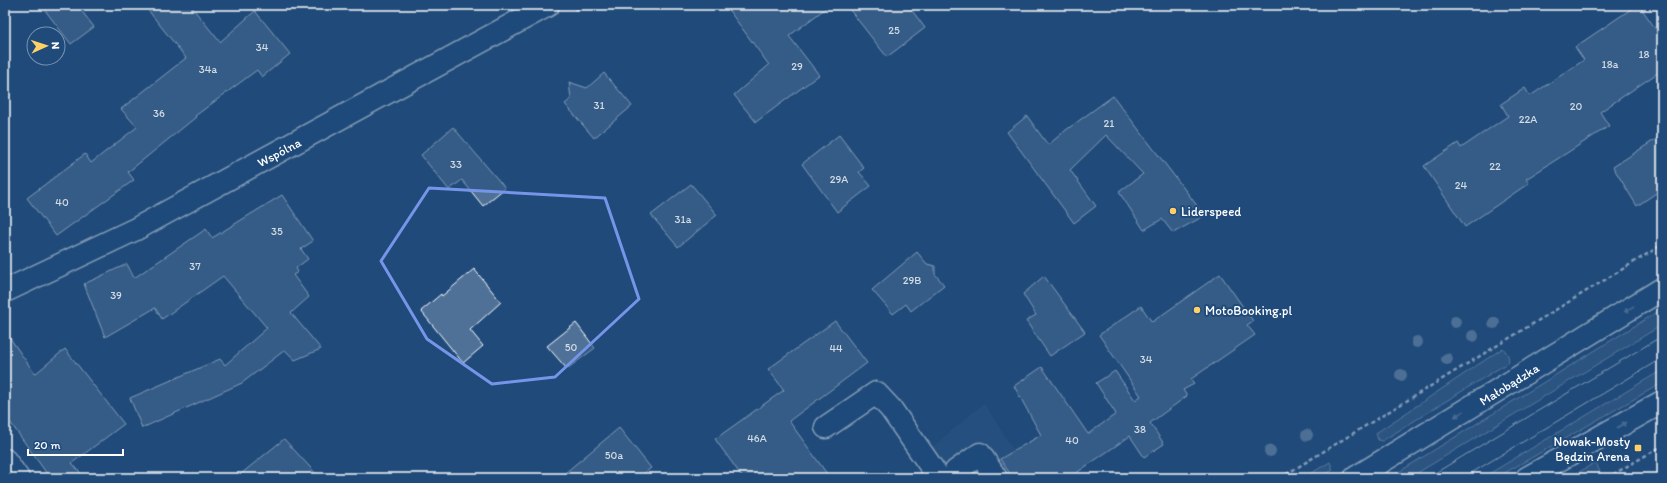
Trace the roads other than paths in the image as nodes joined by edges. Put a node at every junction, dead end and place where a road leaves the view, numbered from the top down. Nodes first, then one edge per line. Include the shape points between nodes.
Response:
1 (548, 5) edge
2 (1662, 289) edge
3 (5, 291) edge
4 (1662, 402) edge
5 (826, 427) dead end
6 (5, 460) edge
7 (18, 478) edge
8 (939, 478) edge
9 (961, 478) edge
10 (996, 478) edge
11 (1355, 478) edge
12 (1527, 478) edge

1 - 3 street, Wspólna via 136,228
2 -> 11 street, Małobądzka
12 -> 4 street
5 - 8 street via 876,393
6 - 7 street
9 - 10 street via 956,471 980,454

